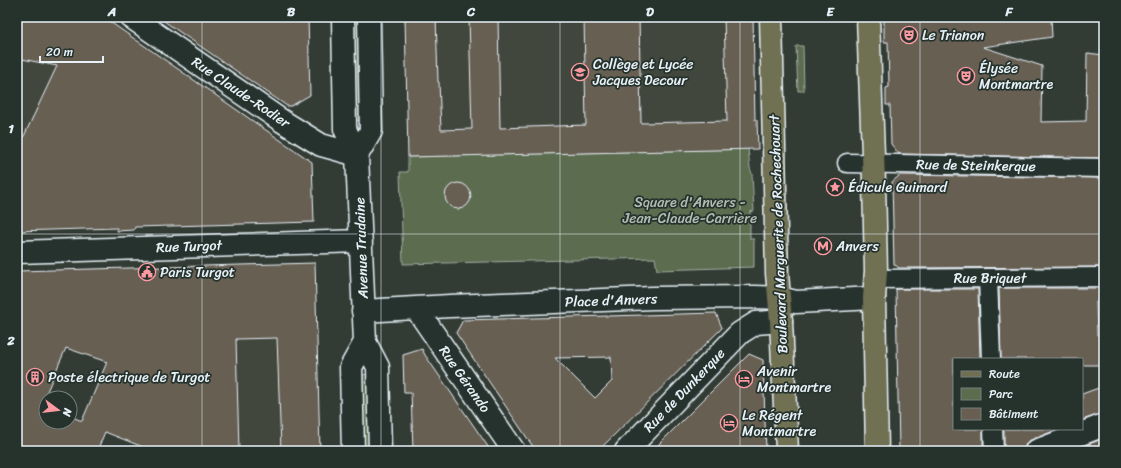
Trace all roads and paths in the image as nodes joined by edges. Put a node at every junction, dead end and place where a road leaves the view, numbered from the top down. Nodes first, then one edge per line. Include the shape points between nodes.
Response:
1 (131, 17) edge
2 (343, 17) edge
3 (369, 17) edge
4 (771, 17) edge
5 (868, 17) edge
6 (357, 155) junction
7 (847, 163) dead end
8 (874, 163) junction
9 (1104, 168) edge
10 (361, 241) junction
11 (17, 252) edge
12 (1104, 277) edge
13 (988, 278) junction
14 (875, 288) junction
15 (736, 297) junction
16 (779, 298) junction
17 (416, 308) junction
18 (363, 311) junction
19 (781, 321) junction
20 (744, 330) junction
21 (365, 342) junction
22 (991, 358) edge
23 (1104, 425) edge
24 (993, 430) edge
25 (353, 451) edge
26 (380, 451) edge
27 (514, 451) edge
28 (626, 451) edge
29 (787, 451) edge
30 (877, 451) edge
31 (994, 451) edge
32 (1036, 451) edge

1 - 6 street, Rue Claude-Rodier via 321,145
2 - 6 street, Avenue Trudaine via 345,129
3 - 6 street via 371,131
4 - 16 main road, Boulevard Marguerite de Rochechouart
5 - 8 main road
6 - 10 street, Avenue Trudaine
7 - 8 street, Rue de Steinkerque
8 - 9 street, Rue de Steinkerque
8 - 14 main road
10 - 11 street, Rue Turgot
10 - 18 street, Avenue Trudaine
12 - 13 street, Rue Briquet
13 - 14 street, Rue Briquet
13 - 22 street
14 - 16 street, Place d'Anvers via 796,302
14 - 30 main road
15 - 16 street, Place d'Anvers
15 - 17 street, Place d'Anvers
15 - 20 street via 741,308
16 - 19 main road, Boulevard Marguerite de Rochechouart
17 - 18 street, Place d'Anvers
17 - 27 street, Rue Gérando
18 - 21 street, Avenue Trudaine
19 - 20 street, Rue de Dunkerque via 756,323
19 - 29 main road, Boulevard Marguerite de Rochechouart
20 - 28 street, Rue de Dunkerque
21 - 25 street via 351,367
21 - 26 street, Avenue Trudaine via 378,367
23 - 32 street
24 - 31 street

